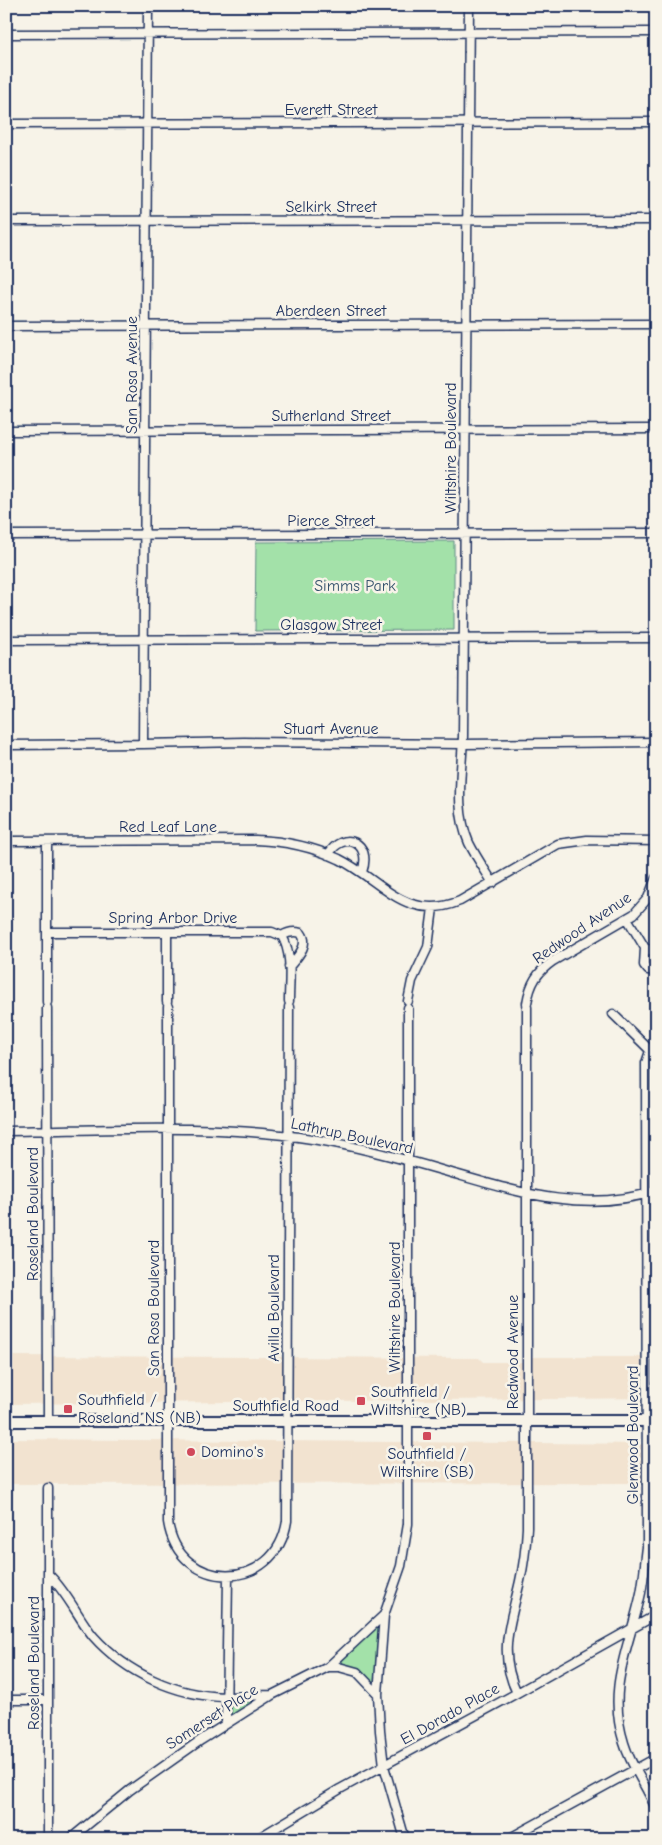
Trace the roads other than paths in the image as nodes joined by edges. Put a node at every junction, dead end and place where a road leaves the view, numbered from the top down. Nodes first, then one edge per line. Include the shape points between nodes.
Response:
1 (148, 6) edge
2 (469, 6) edge
3 (656, 32) edge
4 (469, 33) junction
5 (6, 34) edge
6 (148, 34) junction
7 (656, 122) edge
8 (467, 123) junction
9 (6, 124) edge
10 (147, 124) junction
11 (466, 220) junction
12 (656, 220) edge
13 (6, 222) edge
14 (146, 222) junction
15 (656, 324) edge
16 (146, 325) junction
17 (465, 325) junction
18 (6, 326) edge
19 (656, 428) edge
20 (464, 429) junction
21 (6, 430) edge
22 (145, 430) junction
23 (656, 533) edge
24 (464, 534) junction
25 (6, 535) edge
26 (145, 535) junction
27 (463, 638) junction
28 (656, 638) edge
29 (6, 640) edge
30 (143, 640) junction
31 (656, 742) edge
32 (6, 744) edge
33 (143, 744) junction
34 (463, 744) junction
35 (6, 841) edge
36 (47, 841) junction
37 (656, 841) edge
38 (328, 854) junction
39 (362, 872) junction
40 (656, 878) edge
41 (493, 883) junction
42 (433, 908) junction
43 (627, 918) junction
44 (47, 932) junction
45 (167, 932) junction
46 (282, 936) junction
47 (645, 948) junction
48 (656, 952) edge
49 (289, 967) junction
50 (656, 971) edge
51 (613, 1014) dead end
52 (653, 1054) edge
53 (167, 1129) junction
54 (46, 1130) junction
55 (6, 1131) edge
56 (288, 1136) junction
57 (408, 1161) junction
58 (656, 1191) edge
59 (527, 1194) junction
60 (646, 1194) junction
61 (6, 1421) edge
62 (48, 1421) junction
63 (288, 1421) junction
64 (408, 1421) junction
65 (528, 1421) junction
66 (651, 1421) edge
67 (168, 1422) junction
68 (48, 1488) dead end
69 (48, 1574) junction
70 (228, 1576) junction
71 (384, 1615) junction
72 (656, 1615) edge
73 (631, 1629) junction
74 (328, 1667) junction
75 (517, 1693) junction
76 (272, 1694) junction
77 (378, 1694) junction
78 (226, 1697) junction
79 (6, 1700) edge
80 (48, 1700) junction
81 (226, 1724) junction
82 (656, 1758) edge
83 (384, 1766) junction
84 (636, 1769) junction
85 (656, 1809) edge
86 (524, 1830) junction
87 (48, 1839) edge
88 (70, 1839) edge
89 (257, 1839) edge
90 (405, 1839) edge
91 (508, 1839) edge
92 (528, 1839) edge

1 - 6 street, San Rosa Avenue
2 - 4 street, Wiltshire Boulevard
3 - 4 street
4 - 6 street
4 - 8 street, Wiltshire Boulevard
5 - 6 street
6 - 10 street, San Rosa Avenue
7 - 8 street, Everett Street
8 - 10 street, Everett Street
8 - 11 street, Wiltshire Boulevard
9 - 10 street, Everett Street
10 - 14 street, San Rosa Avenue
11 - 12 street, Selkirk Street
11 - 14 street, Selkirk Street
11 - 17 street, Wiltshire Boulevard
13 - 14 street, Selkirk Street
14 - 16 street, San Rosa Avenue
15 - 17 street, Aberdeen Street
16 - 17 street, Aberdeen Street
16 - 18 street, Aberdeen Street
16 - 22 street, San Rosa Avenue
17 - 20 street, Wiltshire Boulevard
19 - 20 street, Sutherland Street
20 - 22 street, Sutherland Street
20 - 24 street, Wiltshire Boulevard
21 - 22 street, Sutherland Street
22 - 26 street, San Rosa Avenue
23 - 24 street, Pierce Street
24 - 26 street, Pierce Street
24 - 27 street, Wiltshire Boulevard
25 - 26 street, Pierce Street
26 - 30 street, San Rosa Avenue
27 - 28 street, Glasgow Street
27 - 30 street, Glasgow Street
27 - 34 street, Wiltshire Boulevard
29 - 30 street, Glasgow Street
30 - 33 street, San Rosa Avenue
31 - 34 street, Stuart Avenue
32 - 33 street, Stuart Avenue
33 - 34 street, Stuart Avenue
34 - 41 street, Wiltshire Boulevard via 462,820 469,842
35 - 36 street, Red Leaf Lane
36 - 38 street, Red Leaf Lane via 265,840
36 - 44 street, Roseland Boulevard
37 - 41 street, Red Leaf Lane via 587,840 558,844
38 - 39 street, Red Leaf Lane
38 - 39 street via 340,843 356,843 365,854
39 - 42 street, Red Leaf Lane via 404,901
40 - 43 street, Redwood Avenue via 648,898
41 - 42 street, Red Leaf Lane via 460,901
42 - 57 street, Wiltshire Boulevard via 428,946 412,982 408,1004
43 - 47 street
43 - 59 street, Redwood Avenue via 553,961 532,984 527,1005
44 - 45 street, Spring Arbor Drive
44 - 54 street, Roseland Boulevard
45 - 46 street, Spring Arbor Drive via 272,932
45 - 53 street, San Rosa Boulevard
46 - 49 street, Avilla Boulevard via 288,949
46 - 49 street, Spring Arbor Drive via 291,932 303,936 304,944
47 - 48 street
47 - 50 street via 644,965 648,970
49 - 56 street, Avilla Boulevard
51 - 52 street
52 - 60 street, Glenwood Boulevard via 646,1063
53 - 54 street, Lathrup Boulevard
53 - 56 street, Lathrup Boulevard
53 - 67 street, San Rosa Boulevard
54 - 55 street, Lathrup Boulevard
54 - 62 street, Roseland Boulevard
56 - 57 street, Lathrup Boulevard
56 - 63 street, Avilla Boulevard
57 - 59 street, Lathrup Boulevard
57 - 64 street, Wiltshire Boulevard
58 - 60 street, Lathrup Boulevard
59 - 60 street, Lathrup Boulevard via 582,1202
59 - 65 street, Redwood Avenue
60 - 66 street, Glenwood Boulevard
61 - 62 main road, Southfield Road
62 - 67 main road, Southfield Road
63 - 64 main road, Southfield Road
63 - 67 main road, Southfield Road
63 - 70 street, Avilla Boulevard via 288,1521 284,1536 265,1563 245,1573
64 - 65 main road, Southfield Road
64 - 71 street, Wiltshire Boulevard via 407,1538
65 - 66 main road, Southfield Road
65 - 75 street, Redwood Avenue via 526,1546 506,1645 508,1667
66 - 73 street, Glenwood Boulevard via 647,1547 641,1593
67 - 70 street, San Rosa Boulevard via 171,1535 190,1563 210,1573
68 - 69 street, Roseland Boulevard
69 - 78 street via 95,1637 136,1671 152,1680 196,1694
69 - 80 street, Roseland Boulevard
70 - 78 street
71 - 74 street, Somerset Place
71 - 77 street, Wiltshire Boulevard
72 - 73 street, El Dorado Place
73 - 75 street, El Dorado Place
73 - 84 street, Glenwood Boulevard via 618,1680 618,1711 623,1742
74 - 76 street, Somerset Place
74 - 77 street via 356,1672
75 - 83 street, El Dorado Place
76 - 78 street
76 - 81 street, Somerset Place
77 - 83 street, Wiltshire Boulevard
78 - 81 street
79 - 80 street
80 - 87 street, Roseland Boulevard
81 - 88 street, Somerset Place via 130,1790
82 - 84 street
83 - 89 street, El Dorado Place
83 - 90 street, Wiltshire Boulevard
84 - 85 street, Glenwood Boulevard
84 - 86 street
86 - 91 street
86 - 92 street

